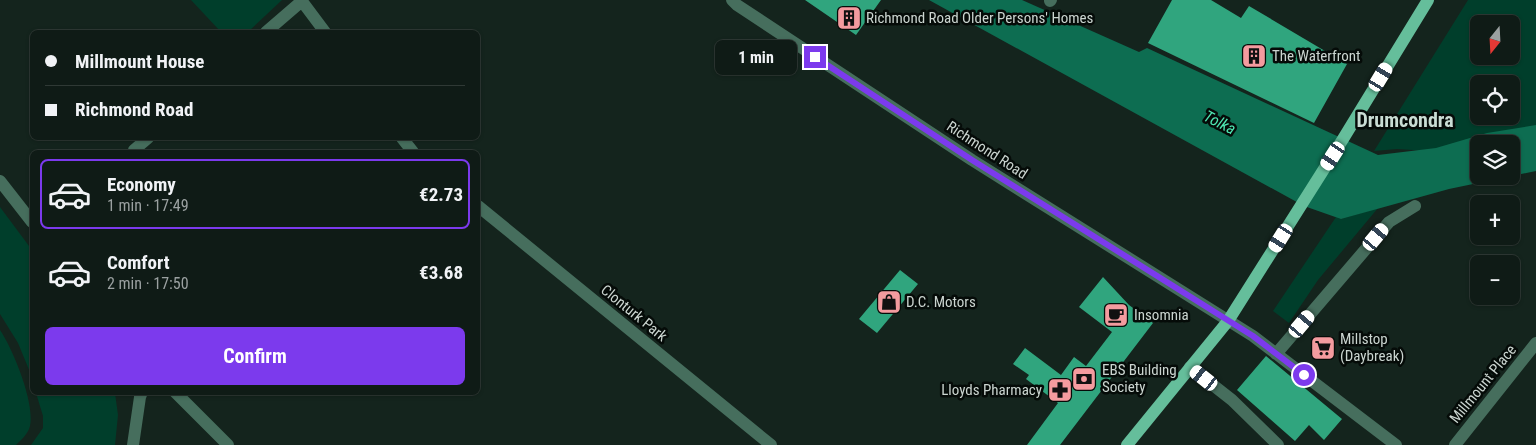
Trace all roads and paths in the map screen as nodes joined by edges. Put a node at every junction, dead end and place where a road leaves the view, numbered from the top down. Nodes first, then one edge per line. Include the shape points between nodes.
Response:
1 (732, 0) edge
2 (1428, 0) edge
3 (301, 1) edge
4 (268, 30) edge
5 (323, 30) edge
6 (146, 140) edge
7 (404, 140) edge
8 (134, 150) dead end
9 (411, 150) edge
10 (0, 181) edge
11 (1415, 206) dead end
12 (480, 208) edge
13 (30, 219) edge
14 (1228, 321) junction
15 (1536, 343) edge
16 (1276, 354) junction
17 (1190, 368) junction
18 (141, 395) edge
19 (178, 395) edge
20 (133, 445) edge
21 (228, 445) edge
22 (771, 445) edge
23 (1127, 445) edge
24 (1278, 445) edge
25 (1396, 445) edge
26 (1455, 445) edge

1 - 14 street, Richmond Road via 972,160
2 - 14 main road
3 - 4 street
3 - 5 street
6 - 8 street
7 - 9 street
10 - 13 street
11 - 16 street via 1389,222
12 - 22 street, Clonturk Park
14 - 16 street, Richmond Road
14 - 17 main road
15 - 26 street, Millmount Place
16 - 25 street, Richmond Road
17 - 23 main road
17 - 24 street via 1232,400
18 - 20 street
19 - 21 street

